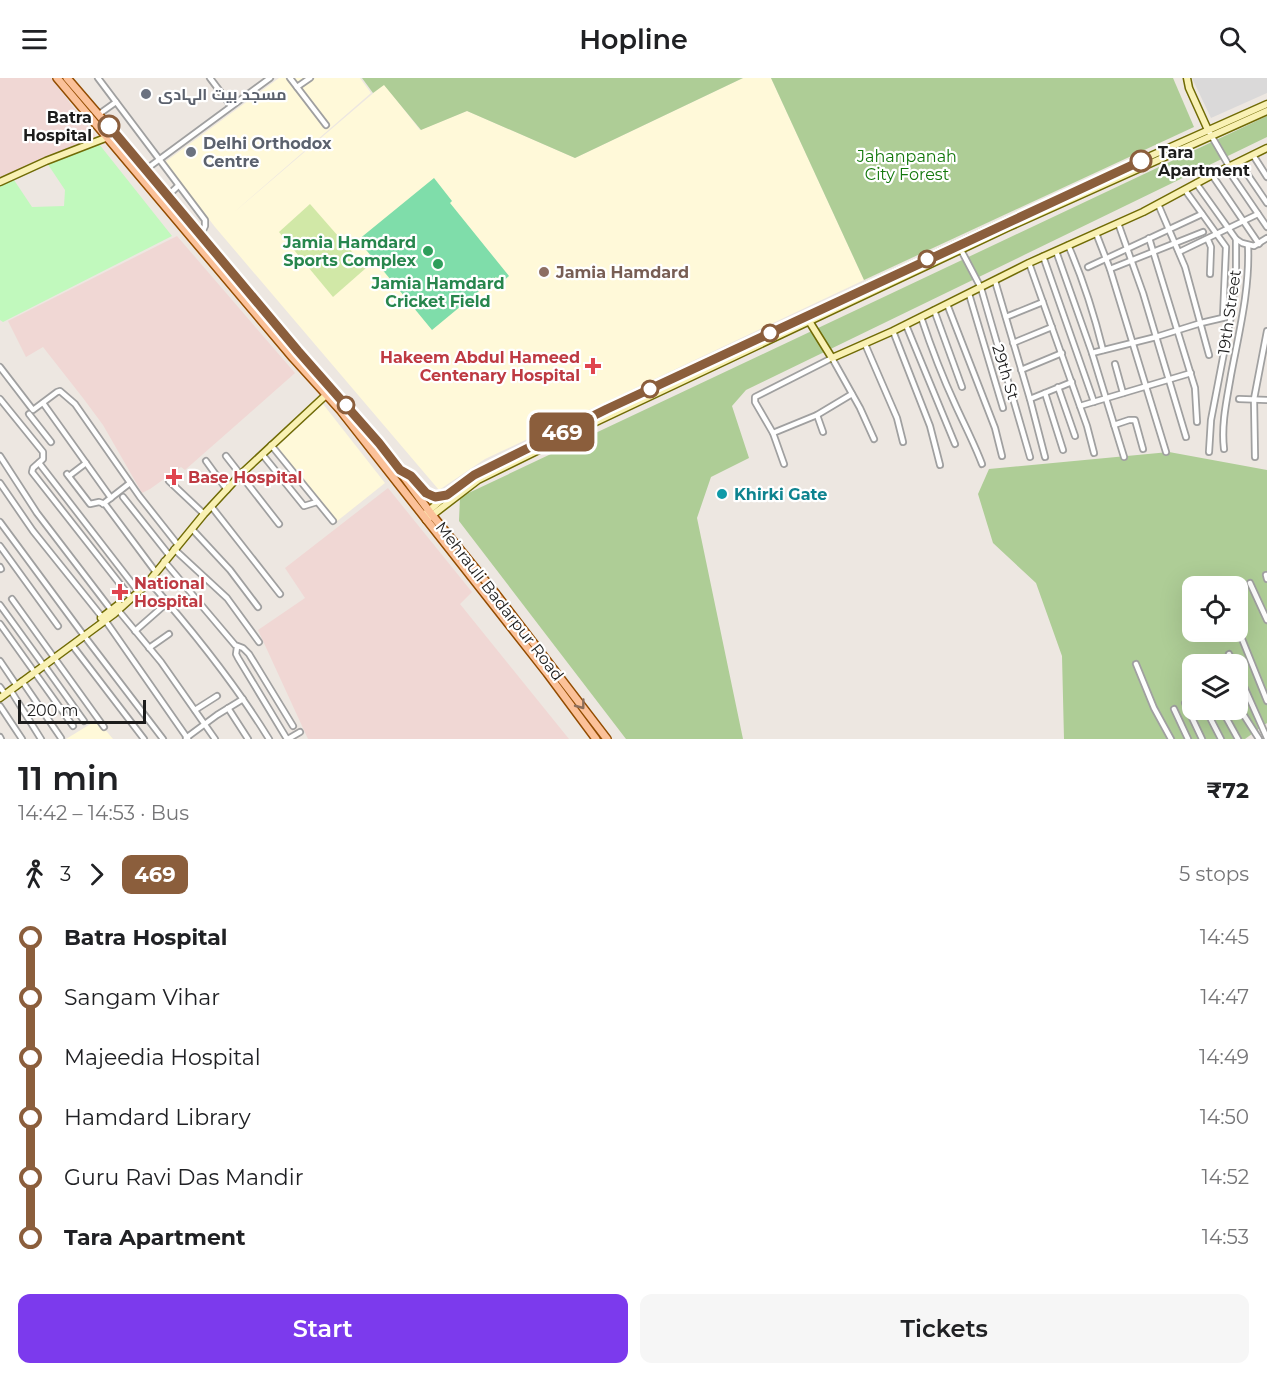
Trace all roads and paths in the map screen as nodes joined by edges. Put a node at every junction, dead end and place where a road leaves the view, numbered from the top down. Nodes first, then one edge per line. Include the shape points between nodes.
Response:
1 (57, 78) edge
2 (98, 78) edge
3 (210, 78) edge
4 (270, 78) edge
5 (290, 78) edge
6 (310, 78) edge
7 (1187, 78) edge
8 (70, 79) edge
9 (297, 87) junction
10 (116, 102) junction
11 (1267, 104) edge
12 (231, 106) junction
13 (1267, 111) edge
14 (102, 112) dead end
15 (326, 125) dead end
16 (1210, 133) junction
17 (107, 136) junction
18 (1266, 150) edge
19 (1253, 155) junction
20 (159, 160) junction
21 (1239, 162) junction
22 (1228, 167) junction
23 (145, 170) junction
24 (1212, 174) junction
25 (1267, 177) edge
26 (0, 181) edge
27 (1196, 183) junction
28 (178, 186) junction
29 (1185, 190) junction
30 (168, 195) junction
31 (161, 202) junction
32 (1267, 202) edge
33 (1158, 204) junction
34 (1202, 214) junction
35 (1258, 214) junction
36 (1244, 222) junction
37 (1119, 223) junction
38 (1267, 227) edge
39 (1229, 228) junction
40 (1169, 229) junction
41 (1203, 232) dead end
42 (1096, 233) junction
43 (201, 235) junction
44 (1217, 235) junction
45 (1149, 238) junction
46 (1267, 238) edge
47 (1236, 239) junction
48 (1208, 240) junction
49 (1176, 244) junction
50 (1259, 244) junction
51 (1068, 245) junction
52 (1248, 245) junction
53 (1129, 248) junction
54 (961, 250) junction
55 (1056, 251) junction
56 (1179, 252) junction
57 (1153, 253) junction
58 (1044, 256) junction
59 (1106, 258) junction
60 (1133, 261) junction
61 (1029, 262) junction
62 (1088, 267) dead end
63 (1110, 269) junction
64 (1210, 274) dead end
65 (995, 281) junction
66 (981, 288) junction
67 (969, 294) junction
68 (1043, 302) junction
69 (947, 304) junction
70 (934, 310) junction
71 (1231, 316) junction
72 (921, 317) junction
73 (1223, 317) junction
74 (1006, 318) junction
75 (809, 321) junction
76 (1201, 322) junction
77 (906, 325) junction
78 (1052, 327) junction
79 (1177, 330) junction
80 (893, 331) junction
81 (1267, 331) edge
82 (1156, 337) junction
83 (1013, 343) junction
84 (1133, 343) junction
85 (865, 344) junction
86 (1103, 350) junction
87 (1062, 353) junction
88 (1092, 353) junction
89 (1209, 355) dead end
90 (299, 358) junction
91 (832, 358) junction
92 (1115, 364) dead end
93 (0, 367) edge
94 (1021, 370) junction
95 (1191, 373) junction
96 (1168, 380) junction
97 (1072, 382) junction
98 (1145, 386) junction
99 (962, 387) dead end
100 (1058, 387) junction
101 (1045, 393) junction
102 (1123, 393) junction
103 (852, 394) junction
104 (326, 395) junction
105 (0, 399) edge
106 (1030, 399) junction
107 (1106, 399) junction
108 (1239, 399) dead end
109 (1254, 399) junction
110 (1267, 400) edge
111 (1094, 402) junction
112 (43, 403) junction
113 (1080, 406) junction
114 (1003, 408) dead end
115 (31, 412) junction
116 (816, 415) junction
117 (19, 422) junction
118 (1197, 422) dead end
119 (1114, 425) junction
120 (823, 432) dead end
121 (773, 433) junction
122 (1075, 436) dead end
123 (1186, 437) dead end
124 (874, 439) dead end
125 (51, 442) dead end
126 (903, 442) dead end
127 (955, 444) dead end
128 (271, 445) junction
129 (1224, 448) dead end
130 (1143, 449) dead end
131 (1063, 450) dead end
132 (1166, 452) dead end
133 (1209, 452) dead end
134 (1094, 453) dead end
135 (262, 454) junction
136 (0, 456) edge
137 (226, 456) dead end
138 (1002, 456) dead end
139 (1030, 457) dead end
140 (1045, 457) dead end
141 (1125, 457) dead end
142 (1255, 457) dead end
143 (206, 461) dead end
144 (39, 463) junction
145 (86, 463) junction
146 (784, 464) dead end
147 (982, 464) dead end
148 (940, 465) dead end
149 (400, 470) junction
150 (240, 475) junction
151 (169, 481) dead end
152 (0, 483) edge
153 (130, 483) junction
154 (227, 490) junction
155 (447, 495) junction
156 (123, 497) dead end
157 (111, 498) junction
158 (317, 502) junction
159 (103, 504) junction
160 (211, 506) junction
161 (204, 514) junction
162 (427, 516) junction
163 (333, 521) dead end
164 (0, 522) edge
165 (279, 524) dead end
166 (192, 529) junction
167 (0, 546) edge
168 (176, 547) junction
169 (169, 555) junction
170 (164, 561) junction
171 (155, 571) junction
172 (148, 580) junction
173 (1250, 583) dead end
174 (137, 590) junction
175 (280, 594) dead end
176 (130, 597) junction
177 (12, 599) dead end
178 (168, 602) junction
179 (0, 605) edge
180 (258, 607) dead end
181 (115, 610) junction
182 (104, 619) junction
183 (1267, 620) edge
184 (0, 624) edge
185 (58, 626) dead end
186 (135, 631) junction
187 (169, 634) dead end
188 (83, 635) junction
189 (259, 642) dead end
190 (1243, 642) edge
191 (72, 645) junction
192 (237, 647) junction
193 (149, 648) junction
194 (54, 656) junction
195 (0, 661) edge
196 (43, 664) junction
197 (1136, 664) dead end
198 (34, 670) junction
199 (8, 690) edge
200 (1248, 695) edge
201 (217, 696) dead end
202 (243, 699) junction
203 (1267, 701) edge
204 (0, 706) edge
205 (228, 708) junction
206 (1174, 709) dead end
207 (195, 710) junction
208 (1193, 720) edge
209 (1211, 720) edge
210 (1228, 720) edge
211 (1247, 720) edge
212 (84, 721) dead end
213 (205, 723) junction
214 (73, 726) dead end
215 (293, 726) dead end
216 (104, 727) dead end
217 (300, 732) dead end
218 (61, 738) edge
219 (187, 738) edge
220 (1267, 738) edge
221 (22, 739) edge
222 (41, 739) edge
223 (144, 739) edge
224 (163, 739) edge
225 (215, 739) edge
226 (248, 739) edge
227 (269, 739) edge
228 (287, 739) edge
229 (596, 739) edge
230 (607, 739) edge
231 (1171, 739) edge
232 (1188, 739) edge
233 (1202, 739) edge
234 (1221, 739) edge
235 (1238, 739) edge
236 (1259, 739) edge

1 - 17 main road, Mehrauli Badarpur Road
2 - 10 street
3 - 12 street
4 - 12 street
5 - 9 street
6 - 9 street
7 - 16 main road
8 - 23 main road, Mehrauli Badarpur Road
9 - 15 street
10 - 14 street
10 - 20 street
11 - 16 main road
12 - 20 street
13 - 16 main road
16 - 22 street
16 - 54 main road
16 - 155 main road via 1005,222 607,409 474,475
17 - 26 main road
17 - 31 main road, Mehrauli Badarpur Road
18 - 19 main road
19 - 21 main road
19 - 25 street
20 - 23 street
20 - 28 street
21 - 22 main road
21 - 32 street
22 - 24 main road
22 - 35 street
23 - 30 main road, Mehrauli Badarpur Road
24 - 27 main road
24 - 36 street
27 - 29 main road
27 - 39 street
28 - 30 street
28 - 43 street via 205,220
29 - 33 main road
29 - 34 street
30 - 31 street
30 - 43 main road, Mehrauli Badarpur Road
31 - 90 main road, Mehrauli Badarpur Road
33 - 37 main road
33 - 40 street
34 - 40 street
34 - 44 street
35 - 36 street
35 - 38 street
36 - 39 street
36 - 50 street
37 - 42 main road
37 - 53 street
39 - 44 street
39 - 47 street
40 - 45 street
40 - 49 street
41 - 49 street
42 - 51 main road
42 - 59 street
43 - 90 main road, Mehrauli Badarpur Road
44 - 48 street
44 - 73 street via 1227,251
45 - 53 street
45 - 57 street
46 - 50 street
47 - 52 street
47 - 71 street, 19th Street
48 - 56 street
48 - 64 street
49 - 56 street
49 - 57 street
50 - 52 street
51 - 55 main road
51 - 86 street
52 - 129 street via 1243,313 1224,414
53 - 59 street
53 - 60 street
54 - 66 street, 29th St
54 - 75 main road
55 - 58 main road
55 - 88 street
56 - 76 street
57 - 60 street
57 - 79 street
58 - 61 main road
58 - 111 street
59 - 62 street
59 - 63 street
60 - 63 street
60 - 82 street
61 - 65 main road
61 - 68 street
63 - 84 street
65 - 66 main road
65 - 74 street
66 - 67 main road
66 - 139 street, 29th St
67 - 69 main road
67 - 114 street
68 - 74 street
68 - 78 street
69 - 70 main road
69 - 138 street
70 - 72 main road
70 - 99 street
71 - 73 street
71 - 133 street, 19th Street via 1211,420
72 - 77 main road
72 - 147 street
73 - 76 street
74 - 83 street
75 - 91 main road
75 - 162 main road via 478,480
76 - 79 street
76 - 89 street
77 - 80 main road
77 - 127 street
78 - 83 street
78 - 87 street
79 - 82 street
79 - 95 street
80 - 85 main road
80 - 148 street via 930,426
81 - 109 street
82 - 84 street
82 - 96 street
83 - 94 street
84 - 86 street
84 - 98 street
85 - 91 main road
85 - 126 street via 897,418
86 - 88 street
87 - 94 street
87 - 97 street
88 - 107 street
90 - 104 main road, Mehrauli Badarpur Road
90 - 149 main road, Mehrauli Badarpur Road
91 - 103 street
91 - 121 street via 755,397
92 - 102 street
93 - 115 street
94 - 106 street
95 - 96 street
95 - 118 street
96 - 98 street
96 - 123 street
97 - 100 street
97 - 113 street
98 - 102 street
98 - 132 street
100 - 101 street
100 - 122 street
101 - 106 street
101 - 131 street
102 - 107 street
103 - 116 street
103 - 124 street
104 - 128 main road
104 - 162 main road, Mehrauli Badarpur Road
105 - 117 street
106 - 140 street
107 - 111 street
107 - 119 street
108 - 109 street
109 - 110 street
109 - 142 street
111 - 113 street
112 - 115 street
112 - 145 street
112 - 153 street via 58,391 65,394
113 - 134 street
115 - 117 street
115 - 125 street
116 - 120 street
116 - 121 street
117 - 144 street via 43,452
119 - 130 street via 1135,420
119 - 141 street
121 - 146 street
128 - 135 main road
128 - 158 street
135 - 150 main road
135 - 158 street via 302,505
136 - 181 street via 37,513
137 - 150 street
143 - 154 street
144 - 174 street
144 - 176 street via 32,472
145 - 157 street
145 - 159 street via 68,475 90,504
149 - 155 main road via 430,496
149 - 162 main road, Mehrauli Badarpur Road
150 - 154 main road
150 - 165 street
151 - 161 street
152 - 182 street
153 - 157 street
153 - 168 street
154 - 160 main road
155 - 162 main road
156 - 169 street
157 - 159 street
158 - 163 street
159 - 171 street
160 - 161 main road
160 - 175 street
161 - 166 main road
162 - 229 main road, Mehrauli Badarpur Road
162 -> 230 main road, Mehrauli Badarpur Road via 496,594
164 - 188 street
166 - 168 main road
166 - 180 street
167 - 185 street
168 - 169 main road
168 - 189 street via 227,598
169 - 170 main road
170 - 171 main road
170 - 192 street
171 - 172 main road
172 - 174 main road
172 - 178 street
173 - 183 street
174 - 176 main road
176 - 181 main road
177 - 194 street
178 - 186 street
178 - 202 street
179 - 196 street
181 - 182 main road
181 - 186 street
182 - 188 main road
182 - 219 street
184 - 198 street
186 - 193 street
187 - 193 street
188 - 191 main road
188 - 194 main road
188 - 224 street
190 - 203 street
191 - 194 main road
191 - 223 street
192 - 215 street via 249,654
192 - 228 street via 237,655
193 - 207 street
194 - 196 main road
194 - 216 street
195 - 199 street
196 - 198 main road
196 - 212 street
197 - 231 street
198 - 199 main road
198 - 214 street
199 - 218 street
199 - 222 street
200 - 220 street
201 - 207 street
202 - 205 street
202 - 227 street
204 - 221 street
205 - 213 street
205 - 226 street
206 - 232 street
207 - 213 street
208 - 233 street
209 - 234 street
210 - 235 street
211 - 236 street
213 - 219 street
213 - 225 street
217 - 228 street

